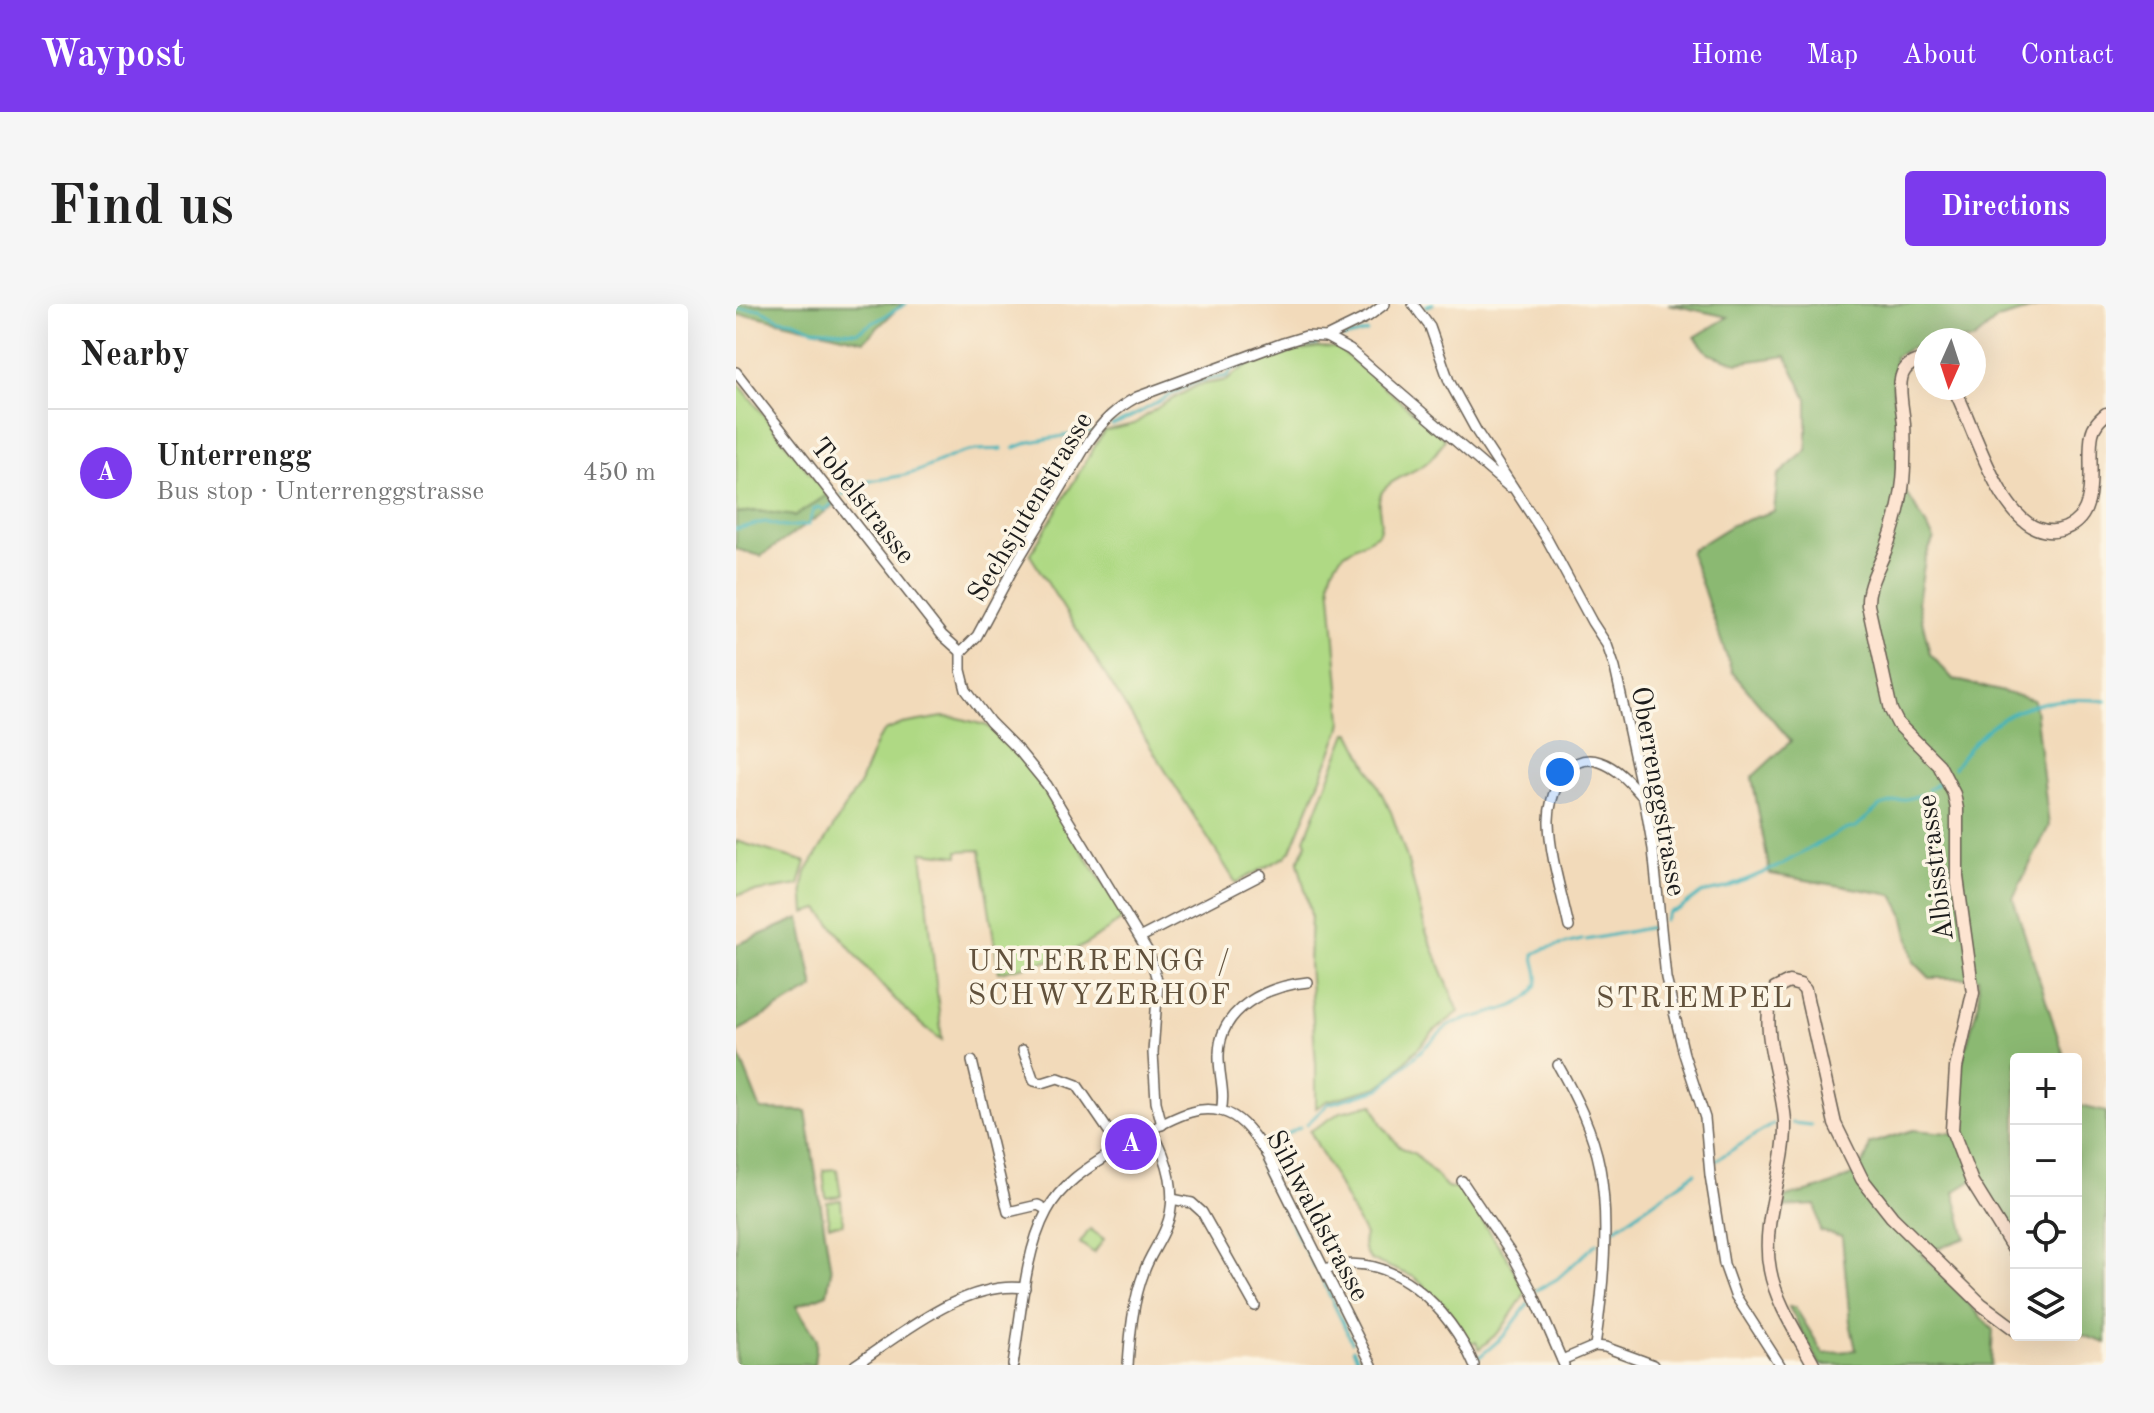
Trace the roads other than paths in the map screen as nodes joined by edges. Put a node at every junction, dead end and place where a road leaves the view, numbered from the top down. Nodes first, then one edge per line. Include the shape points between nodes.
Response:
1 (1385, 304) edge
2 (1413, 304) edge
3 (1326, 337) junction
4 (1914, 362) edge
5 (736, 372) edge
6 (1959, 400) edge
7 (2106, 414) edge
8 (1517, 495) junction
9 (961, 652) junction
10 (1643, 797) junction
11 (1261, 875) dead end
12 (1569, 927) dead end
13 (1141, 937) junction
14 (1308, 982) dead end
15 (1023, 1050) dead end
16 (972, 1061) dead end
17 (1558, 1065) dead end
18 (1221, 1111) junction
19 (1157, 1128) junction
20 (1121, 1149) junction
21 (1462, 1181) dead end
22 (1172, 1199) junction
23 (1047, 1210) junction
24 (2010, 1243) edge
25 (1325, 1269) junction
26 (1025, 1288) junction
27 (1255, 1306) dead end
28 (2010, 1327) edge
29 (1595, 1346) junction
30 (1563, 1362) edge
31 (855, 1365) edge
32 (1013, 1365) edge
33 (1128, 1365) edge
34 (1372, 1365) edge
35 (1474, 1365) edge
36 (1654, 1365) edge
37 (1780, 1365) edge
38 (1814, 1365) edge

1 - 3 street, Sechsjutenstrasse
2 - 8 street, Oberrenggstrasse via 1430,327 1449,381
3 - 8 street via 1350,350
3 - 9 street, Sechsjutenstrasse via 1283,343 1117,408 1089,441 977,636
4 - 24 main road, Albisstrasse via 1900,379 1904,475 1868,605 1891,710 1902,729 1939,765 1954,794 1956,864 1973,993 1956,1068 1952,1130 1972,1182
5 - 9 street, Tobelstrasse via 942,635
6 - 7 main road via 2009,503 2023,520 2048,531 2067,528 2084,513 2092,433
8 - 10 street, Oberrenggstrasse via 1607,645
9 - 13 street via 966,690 1047,785
10 - 12 street via 1611,767 1593,760 1573,765 1560,781 1549,823
10 - 37 street, Oberrenggstrasse via 1666,978 1705,1118 1724,1264 1735,1295
11 - 13 street
13 - 19 street via 1158,983 1153,1053
14 - 18 street via 1279,987 1228,1020 1219,1048
15 - 20 street via 1034,1081 1058,1078 1077,1085
16 - 23 street via 1008,1212 1038,1205
17 - 29 street via 1585,1120 1603,1187 1602,1294
18 - 19 street via 1193,1111
18 - 25 street, Sihlwaldstrasse via 1240,1120 1265,1151
19 - 20 street
19 - 22 street
20 - 23 street via 1077,1176
21 - 30 street via 1514,1258
22 - 27 street via 1192,1203 1208,1219
22 - 33 street via 1167,1225 1142,1275
23 - 26 street
25 - 34 street, Sihlwaldstrasse
25 - 35 street via 1366,1264 1401,1279 1440,1309
26 - 31 street via 973,1293
26 - 32 street
28 - 38 main road via 1892,1217 1862,1179 1831,1113 1805,990 1789,982 1775,989 1770,1003 1785,1120 1768,1255 1772,1280
29 - 30 street
29 - 36 street

